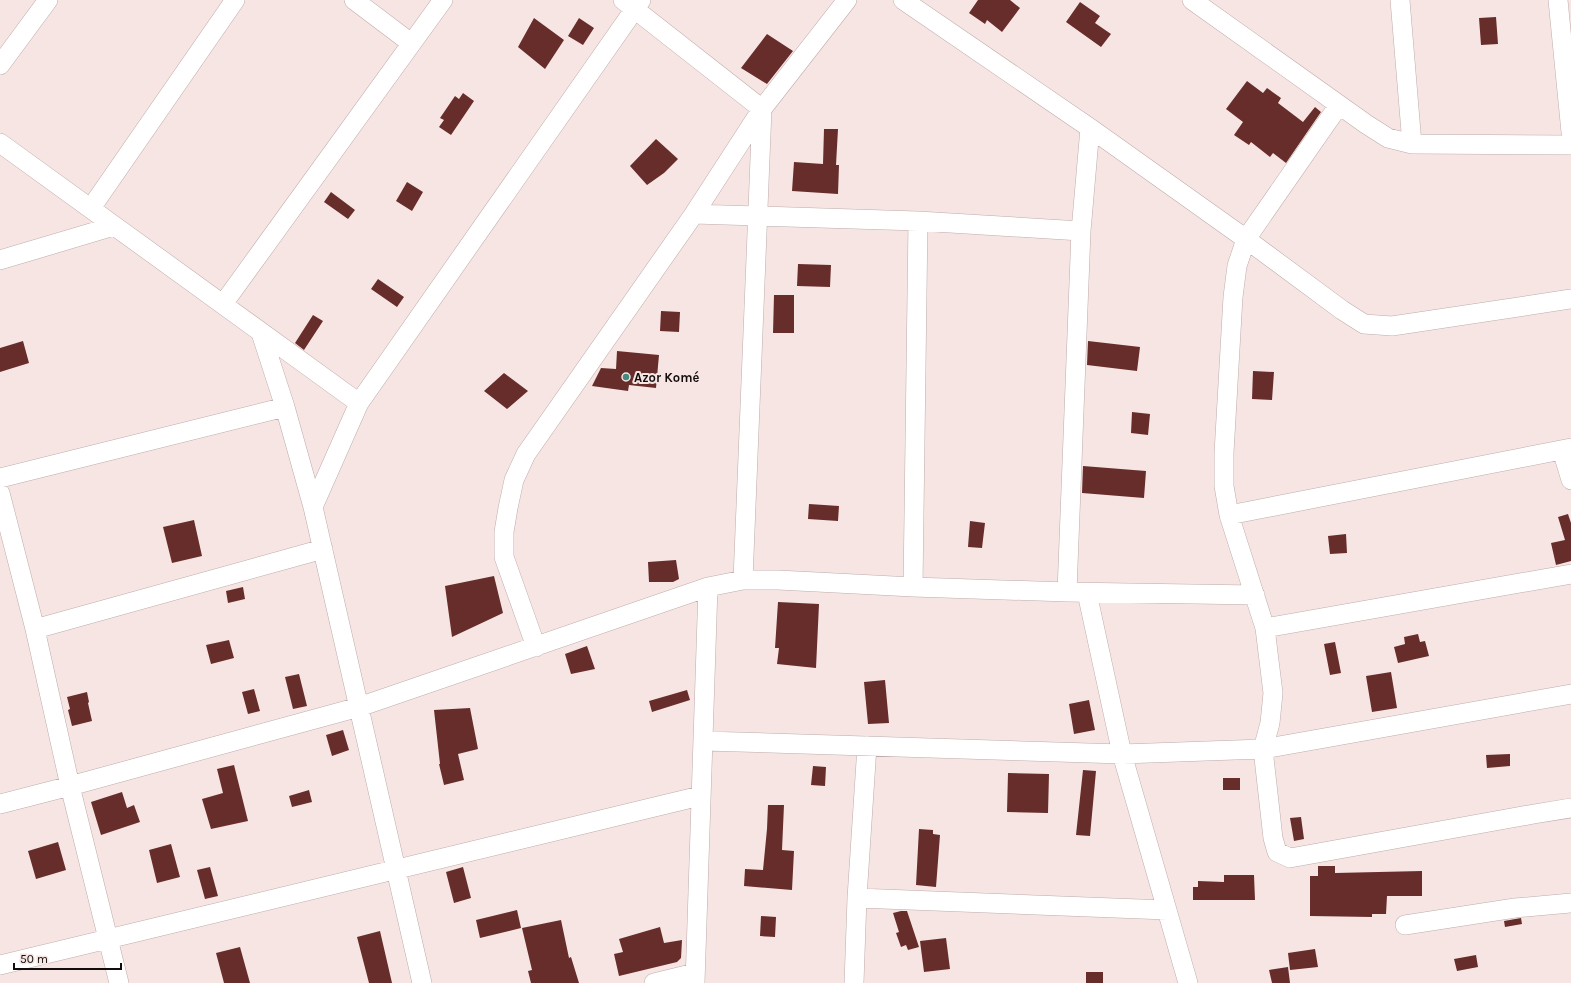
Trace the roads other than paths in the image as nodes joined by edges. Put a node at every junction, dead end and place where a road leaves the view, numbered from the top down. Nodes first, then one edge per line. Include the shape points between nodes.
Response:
1 (48, 0) edge
2 (235, 0) edge
3 (354, 0) edge
4 (443, 0) edge
5 (847, 0) edge
6 (903, 0) edge
7 (1192, 0) edge
8 (1400, 0) edge
9 (1558, 0) edge
10 (633, 3) edge
11 (411, 43) junction
12 (0, 65) edge
13 (1339, 105) junction
14 (762, 109) junction
15 (1570, 113) edge
16 (1090, 128) junction
17 (1571, 132) edge
18 (0, 143) edge
19 (1412, 144) junction
20 (1571, 145) edge
21 (91, 208) junction
22 (694, 214) junction
23 (758, 215) junction
24 (918, 221) junction
25 (114, 226) junction
26 (1080, 230) junction
27 (1246, 239) junction
28 (0, 260) edge
29 (1571, 299) edge
30 (223, 304) junction
31 (261, 333) junction
32 (359, 403) junction
33 (285, 407) junction
34 (1567, 449) edge
35 (0, 478) edge
36 (1571, 480) edge
37 (0, 493) edge
38 (313, 507) junction
39 (1229, 515) junction
40 (323, 549) junction
41 (1571, 574) edge
42 (743, 580) junction
43 (708, 587) junction
44 (912, 587) junction
45 (1067, 592) junction
46 (1087, 593) junction
47 (1255, 595) junction
48 (1265, 628) junction
49 (35, 629) junction
50 (536, 647) junction
51 (1571, 694) edge
52 (359, 707) junction
53 (704, 741) junction
54 (867, 746) junction
55 (1263, 749) junction
56 (1122, 754) junction
57 (70, 786) junction
58 (700, 796) junction
59 (0, 804) edge
60 (1571, 808) edge
61 (395, 870) junction
62 (857, 898) junction
63 (1571, 904) edge
64 (1167, 910) junction
65 (1405, 925) dead end
66 (108, 939) junction
67 (0, 965) edge
68 (695, 978) edge
69 (119, 983) edge
70 (422, 983) edge
71 (654, 983) edge
72 (854, 983) edge
73 (1188, 983) edge

1 - 12 street
2 - 21 street
3 - 11 street
4 - 11 street
5 - 14 street
6 - 16 street
7 - 13 street
8 - 19 street
9 - 15 street
10 - 14 street
10 - 32 street
11 - 30 street
13 - 19 street via 1388,138
13 - 27 street
14 - 22 street
14 - 23 street
15 - 17 street
16 - 26 street
16 - 27 street
18 - 21 street
19 - 20 street
21 - 25 street
22 - 23 street
22 - 50 street via 526,454 514,480 504,532 504,558
23 - 24 street
23 - 42 street
24 - 26 street
24 - 44 street
25 - 28 street
25 - 30 street
26 - 45 street
27 - 29 street via 1364,324 1392,326
27 - 39 street via 1237,266 1233,298 1224,453 1224,486
30 - 31 street
31 - 32 street
31 - 33 street
32 - 38 street
33 - 35 street
33 - 38 street
34 - 36 street
34 - 39 street
37 - 49 street
38 - 40 street
39 - 47 street
40 - 49 street
40 - 52 street
41 - 48 street
42 - 43 street
42 - 44 street
43 - 50 street
43 - 53 street
44 - 45 street
45 - 46 street
46 - 47 street
46 - 56 street
47 - 48 street
48 - 55 street via 1273,693 1270,723
49 - 57 street
50 - 52 street
51 - 55 street
52 - 57 street
52 - 61 street
53 - 54 street
53 - 58 street
54 - 56 street
54 - 62 street
55 - 56 street
55 - 60 street via 1273,838 1277,852 1290,858
56 - 64 street
57 - 59 street
57 - 66 street
58 - 61 street
58 - 68 street
61 - 66 street
61 - 70 street
62 - 64 street
62 - 72 street
63 - 65 street via 1515,908
64 - 73 street
66 - 67 street
66 - 69 street
68 - 71 street

